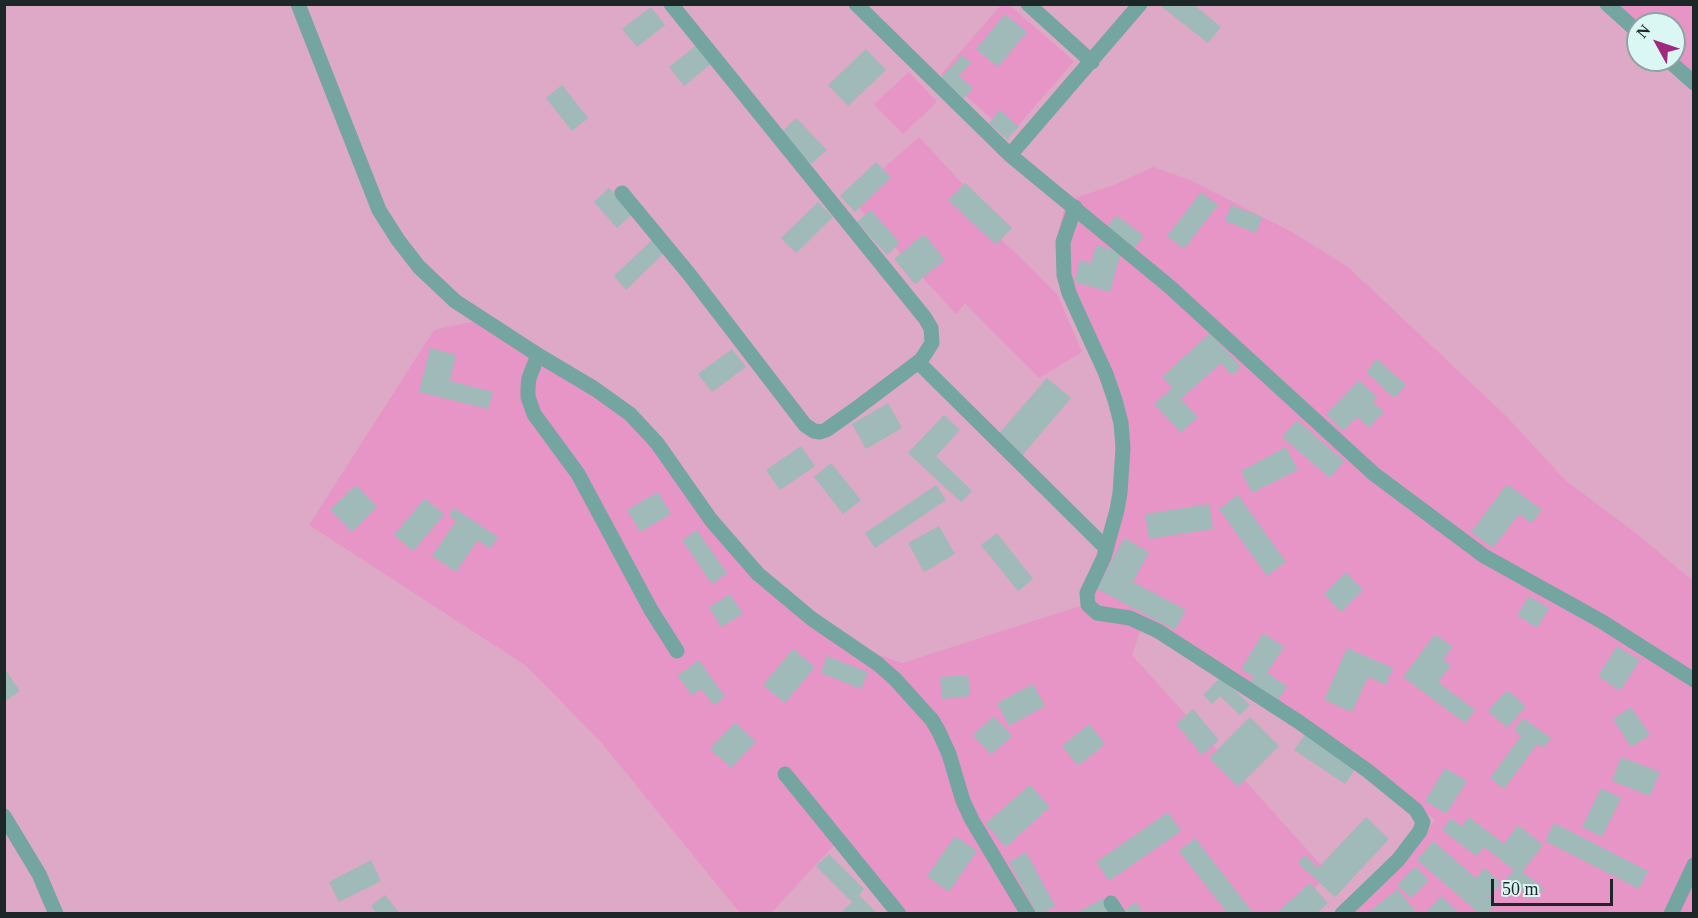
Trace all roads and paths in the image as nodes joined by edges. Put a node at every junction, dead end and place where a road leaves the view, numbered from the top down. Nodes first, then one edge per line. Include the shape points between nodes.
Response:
1 (298, 4) edge
2 (671, 4) edge
3 (856, 4) edge
4 (1028, 4) edge
5 (1140, 4) edge
6 (1607, 4) edge
7 (1626, 21) edge
8 (1092, 62) junction
9 (1682, 72) edge
10 (1694, 83) edge
11 (1010, 154) junction
12 (622, 193) dead end
13 (1075, 207) junction
14 (538, 355) junction
15 (918, 362) junction
16 (1106, 548) junction
17 (677, 651) dead end
18 (1694, 680) edge
19 (785, 774) dead end
20 (4, 816) edge
21 (1694, 865) edge
22 (57, 914) edge
23 (899, 914) edge
24 (1028, 914) edge
25 (1342, 914) edge
26 (1671, 914) edge

1 - 14 street via 379,210 398,240 419,267 455,301
2 - 15 street via 926,318 932,343
3 - 11 street
4 - 8 street
5 - 8 street
6 - 7 street
8 - 11 street
9 - 10 street
11 - 13 street
12 - 15 street via 809,429 826,430
13 - 16 street via 1063,242 1064,275 1106,374 1122,431 1120,493
13 - 18 street via 1170,287 1374,474 1484,556 1601,621
14 - 17 street via 528,388 534,414 578,474
14 - 24 street via 630,414 758,574 812,619 878,664 926,713 945,743 972,820
15 - 16 street
16 - 25 street via 1087,593 1092,610 1136,620 1158,631 1299,722 1368,771 1419,814 1422,826 1408,848
19 - 23 street
20 - 22 street via 39,874
21 - 26 street

